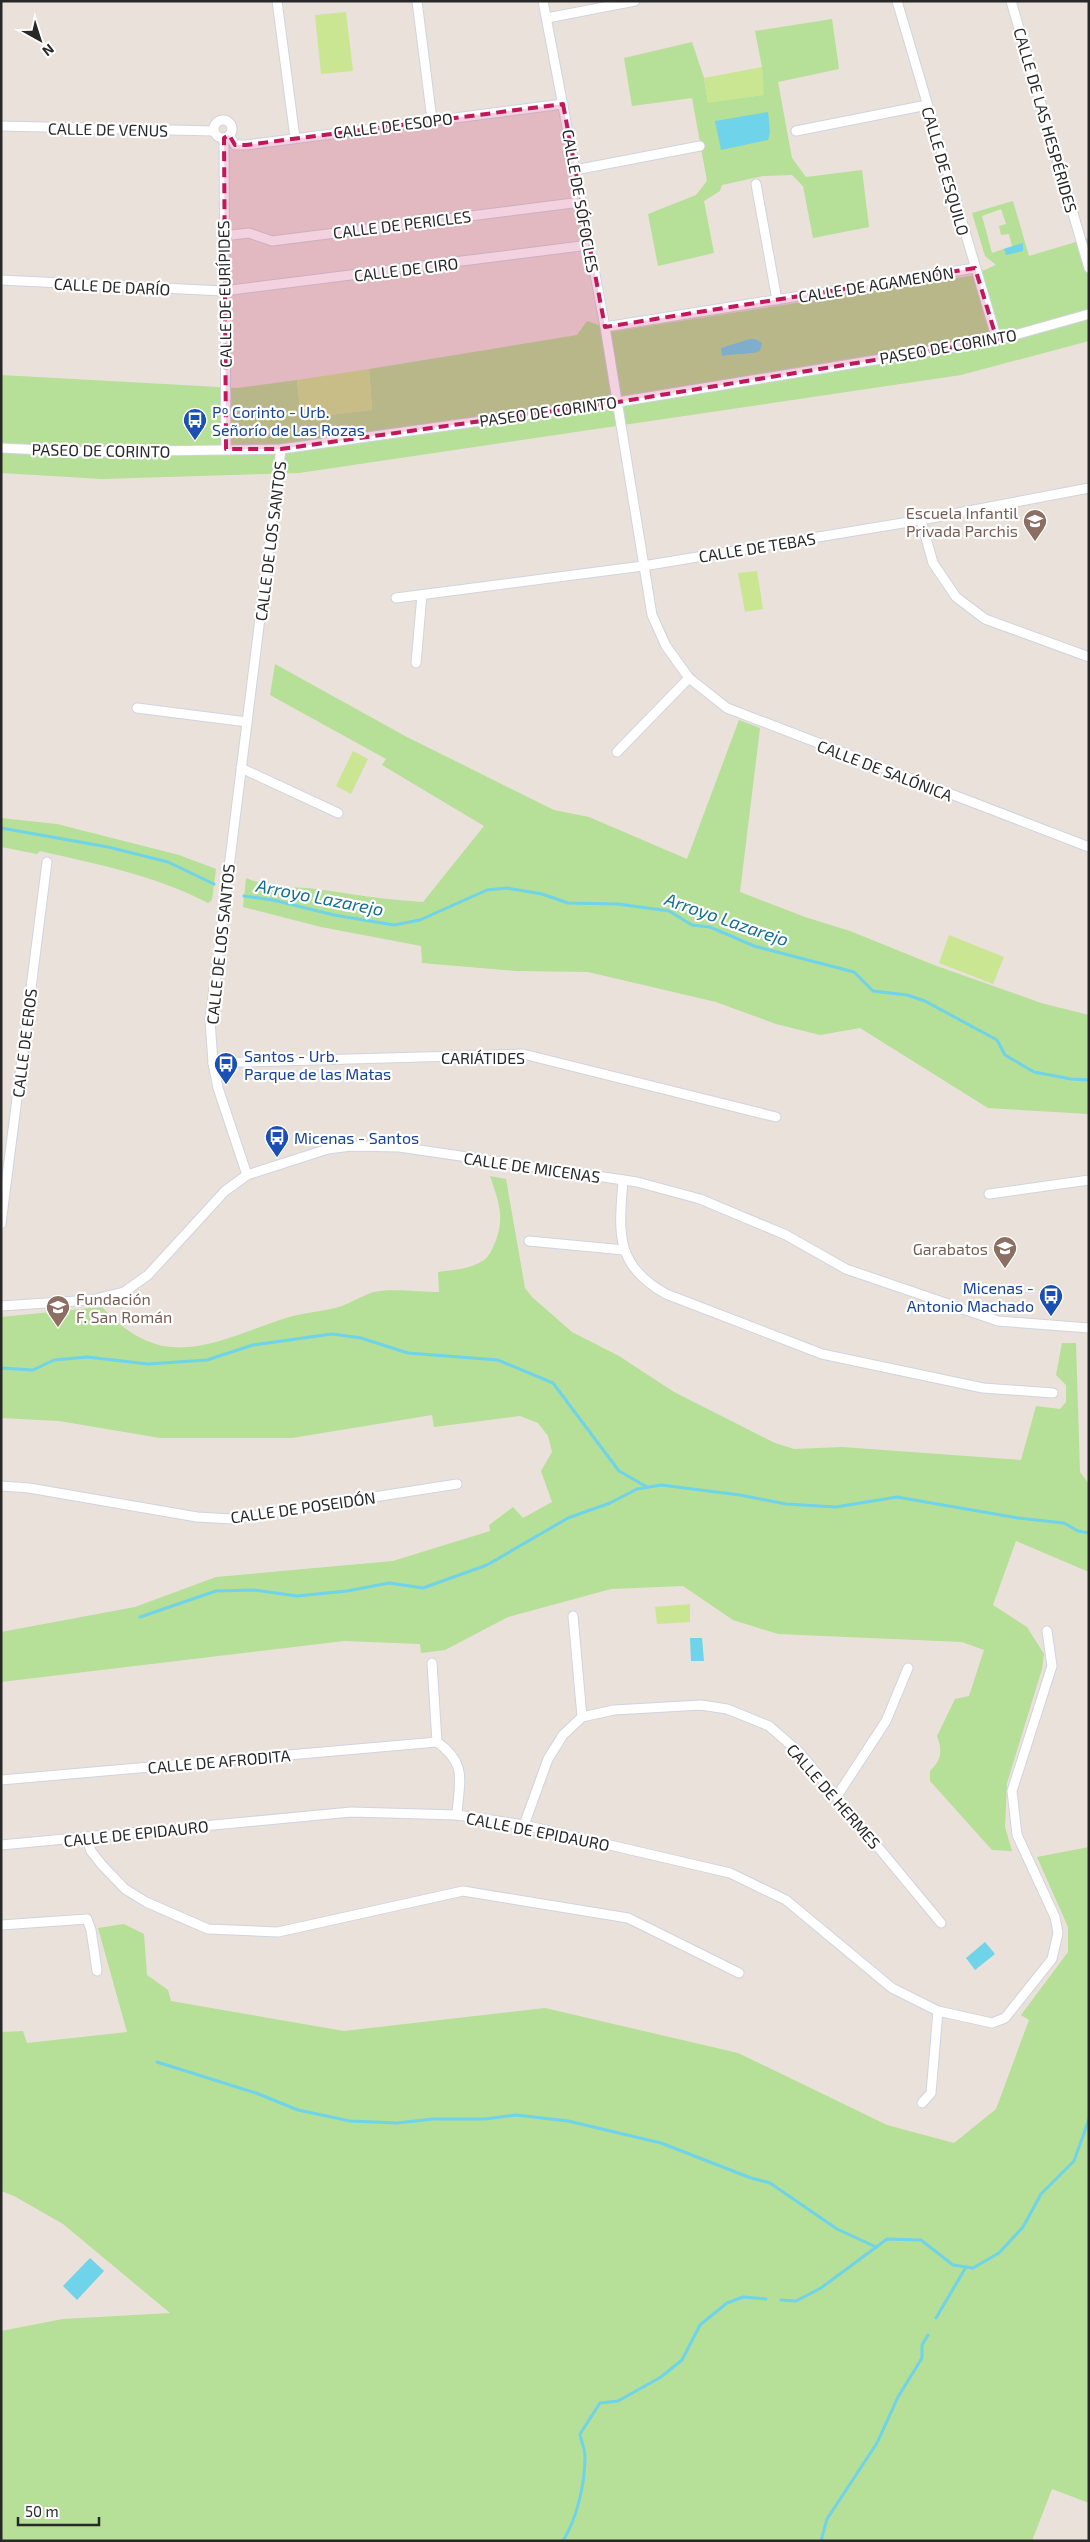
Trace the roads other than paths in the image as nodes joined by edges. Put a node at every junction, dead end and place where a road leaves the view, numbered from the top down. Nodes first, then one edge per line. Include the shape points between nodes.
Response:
1 (277, 1) edge
2 (417, 1) edge
3 (543, 1) edge
4 (635, 1) edge
5 (897, 1) edge
6 (1011, 1) edge
7 (547, 18) junction
8 (563, 104) junction
9 (927, 105) junction
10 (432, 120) junction
11 (1, 126) edge
12 (214, 131) junction
13 (796, 131) dead end
14 (227, 137) junction
15 (295, 138) junction
16 (700, 146) dead end
17 (575, 170) junction
18 (756, 184) dead end
19 (581, 202) junction
20 (224, 236) junction
21 (589, 245) junction
22 (974, 268) junction
23 (1089, 268) edge
24 (1, 280) edge
25 (223, 291) junction
26 (776, 300) junction
27 (1089, 314) edge
28 (605, 327) junction
29 (997, 340) junction
30 (618, 402) junction
31 (1, 448) edge
32 (281, 448) junction
33 (226, 449) junction
34 (1089, 488) edge
35 (921, 520) junction
36 (643, 566) junction
37 (422, 595) junction
38 (396, 598) dead end
39 (1089, 656) edge
40 (416, 663) dead end
41 (689, 678) junction
42 (137, 708) dead end
43 (247, 722) junction
44 (618, 752) dead end
45 (241, 768) junction
46 (338, 813) dead end
47 (1089, 847) edge
48 (47, 862) dead end
49 (213, 1063) junction
50 (776, 1117) dead end
51 (247, 1175) junction
52 (623, 1180) junction
53 (1089, 1180) edge
54 (989, 1194) dead end
55 (1, 1224) edge
56 (529, 1240) dead end
57 (624, 1250) junction
58 (1, 1306) edge
59 (1089, 1328) edge
60 (1053, 1393) dead end
61 (457, 1484) dead end
62 (1, 1486) edge
63 (573, 1616) dead end
64 (1047, 1631) dead end
65 (432, 1663) dead end
66 (908, 1668) dead end
67 (582, 1717) junction
68 (437, 1742) junction
69 (1, 1780) edge
70 (837, 1796) junction
71 (457, 1815) junction
72 (524, 1825) junction
73 (87, 1839) junction
74 (1, 1845) edge
75 (941, 1923) dead end
76 (1, 1925) edge
77 (97, 1971) dead end
78 (739, 1973) dead end
79 (938, 2011) junction
80 (922, 2103) dead end

1 - 15 street
2 - 10 street
3 - 7 street, CALLE DE SÓFOCLES
4 - 7 street
5 - 9 street, CALLE DE ESQUILO
6 - 23 street, CALLE DE LAS HESPÉRIDES
7 - 8 street, CALLE DE SÓFOCLES
8 - 10 street, CALLE DE ESOPO
8 - 17 street, CALLE DE SÓFOCLES
9 - 13 street
9 - 22 street, CALLE DE ESQUILO
10 - 15 street, CALLE DE ESOPO
11 - 12 street, CALLE DE VENUS
12 - 14 street via 218,136
12 - 14 street via 216,123 228,121 232,128
14 - 15 street, CALLE DE ESOPO via 235,145
14 - 20 street, CALLE DE EURÍPIDES
16 - 17 street
17 - 19 street, CALLE DE SÓFOCLES
18 - 26 street, CALLE DE AGAMENÓN
19 - 20 street, CALLE DE PERICLES via 272,241 249,233
19 - 21 street, CALLE DE SÓFOCLES
20 - 25 street, CALLE DE EURÍPIDES
21 - 25 street, CALLE DE CIRO
21 - 28 street, CALLE DE SÓFOCLES
22 - 26 street, CALLE DE AGAMENÓN
22 - 29 street, CALLE DE ESQUILO
24 - 25 street, CALLE DE DARÍO
25 - 33 street, CALLE DE EURÍPIDES
26 - 28 street, CALLE DE AGAMENÓN
27 - 29 street, PASEO DE CORINTO
28 - 30 street, CALLE DE SÓFOCLES
29 - 30 street, PASEO DE CORINTO
30 - 32 street, PASEO DE CORINTO
30 - 36 street, CALLE DE SALÓNICA
31 - 33 street, PASEO DE CORINTO via 85,452
32 - 33 street, PASEO DE CORINTO
32 - 43 street, CALLE DE LOS SANTOS
34 - 35 street, CALLE DE TEBAS
35 - 36 street, CALLE DE TEBAS
35 - 39 street via 933,562 956,597 985,619
36 - 37 street, CALLE DE TEBAS
36 - 41 street, CALLE DE SALÓNICA via 652,616 666,646
37 - 38 street, CALLE DE TEBAS
37 - 40 street
41 - 44 street
41 - 47 street, CALLE DE SALÓNICA via 727,708
42 - 43 street
43 - 45 street, CALLE DE LOS SANTOS
45 - 46 street
45 - 49 street, CALLE DE LOS SANTOS via 210,1020
48 - 55 street, CALLE DE EROS
49 - 50 street, CARIÁTIDES via 523,1054
49 - 51 street, CALLE DE LOS SANTOS
51 - 52 street, CALLE DE MICENAS via 328,1149 360,1146 399,1147
51 - 58 street, CALLE DE MICENAS via 225,1191 148,1275 124,1292 91,1300
52 - 57 street via 620,1227
52 - 59 street, CALLE DE MICENAS via 700,1199 786,1236 846,1269 998,1321
53 - 54 street
56 - 57 street
57 - 60 street via 645,1279 666,1294 822,1354 983,1388
61 - 62 street, CALLE DE POSEIDÓN via 233,1518 197,1516
63 - 67 street
64 - 79 street, CALLE DE EPIDAURO via 1052,1666 1012,1790 1017,1835 1055,1917 1058,1934 1052,1958 1005,2018 998,2022
65 - 68 street
66 - 70 street via 886,1721
67 - 70 street, CALLE DE HERMES via 614,1710 701,1705 727,1709 769,1726 800,1753
67 - 72 street via 563,1735 548,1759
68 - 69 street, CALLE DE AFRODITA
68 - 71 street via 451,1752 460,1767
70 - 75 street, CALLE DE HERMES
71 - 72 street, CALLE DE EPIDAURO
71 - 73 street, CALLE DE EPIDAURO via 351,1812
72 - 79 street, CALLE DE EPIDAURO via 730,1873 786,1900 892,1988
73 - 74 street, CALLE DE EPIDAURO
73 - 78 street via 102,1865 125,1889 146,1902 208,1929 278,1932 462,1890 628,1918
76 - 77 street via 87,1919
79 - 80 street via 931,2093

